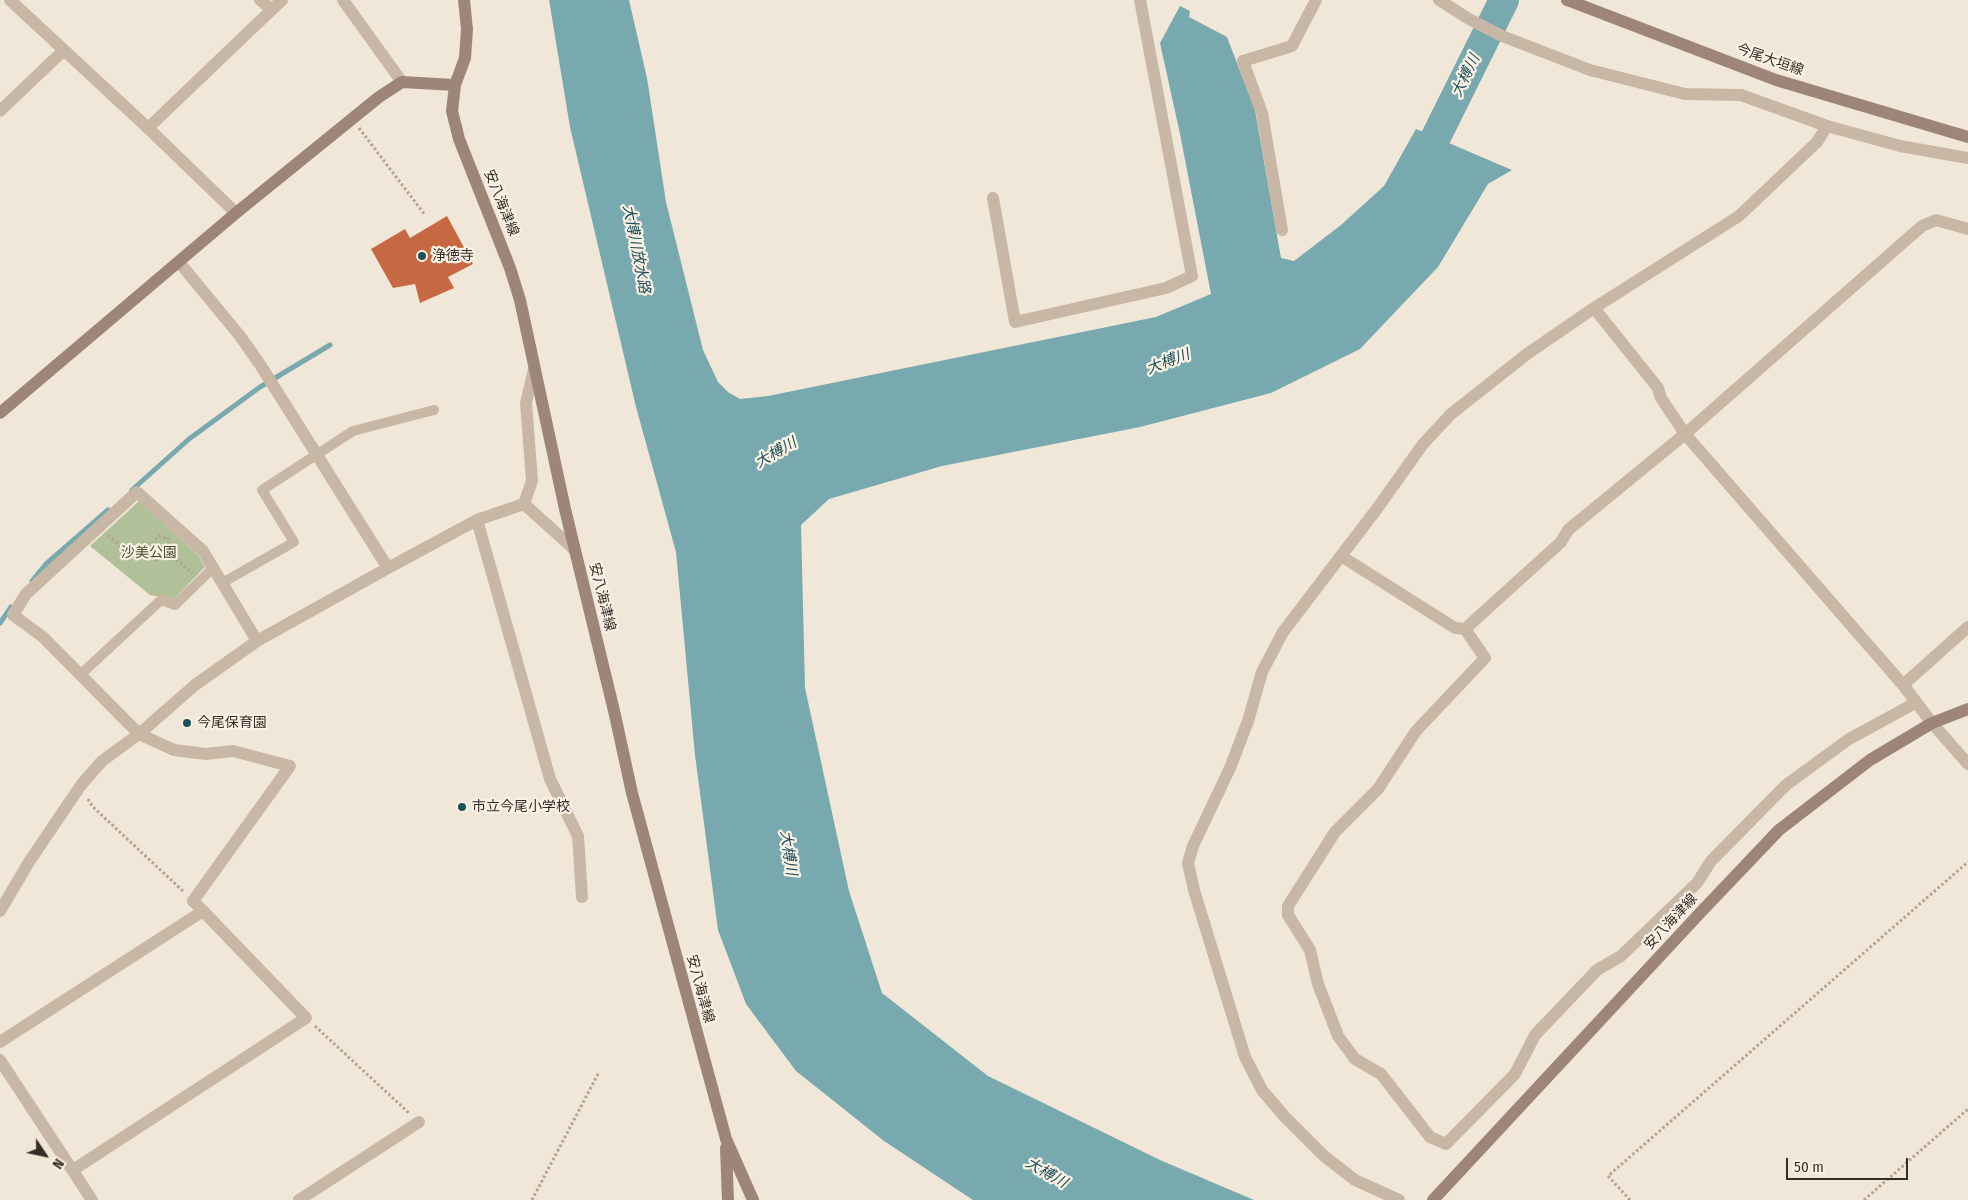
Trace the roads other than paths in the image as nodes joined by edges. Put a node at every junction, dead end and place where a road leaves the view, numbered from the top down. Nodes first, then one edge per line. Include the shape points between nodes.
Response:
1 (10, 0) edge
2 (260, 0) edge
3 (282, 0) edge
4 (343, 0) edge
5 (464, 0) edge
6 (1140, 0) edge
7 (1316, 0) edge
8 (1439, 0) edge
9 (1567, 0) edge
10 (272, 10) junction
11 (64, 50) junction
12 (402, 82) junction
13 (455, 85) junction
14 (0, 111) edge
15 (1827, 126) junction
16 (148, 128) junction
17 (1968, 137) edge
18 (1968, 158) edge
19 (993, 198) dead end
20 (236, 213) junction
21 (1968, 229) edge
22 (1282, 230) dead end
23 (179, 262) junction
24 (1594, 308) junction
25 (534, 369) junction
26 (434, 410) dead end
27 (0, 413) edge
28 (1685, 434) junction
29 (316, 454) junction
30 (524, 504) junction
31 (477, 520) junction
32 (574, 549) junction
33 (1341, 556) junction
34 (213, 568) junction
35 (388, 568) junction
36 (222, 583) junction
37 (6, 615) edge
38 (1968, 627) edge
39 (1465, 629) junction
40 (257, 641) junction
41 (80, 674) junction
42 (1903, 685) junction
43 (1915, 702) junction
44 (1968, 709) edge
45 (1932, 723) junction
46 (139, 734) junction
47 (1968, 764) edge
48 (582, 897) dead end
49 (0, 911) edge
50 (203, 911) junction
51 (0, 1042) edge
52 (0, 1060) edge
53 (419, 1122) road end
54 (726, 1139) junction
55 (73, 1170) junction
56 (92, 1200) edge
57 (299, 1200) edge
58 (728, 1200) edge
59 (753, 1200) edge
60 (1399, 1200) edge
61 (1433, 1200) edge

1 - 11 street
2 - 10 street
3 - 10 street
4 - 12 street
5 - 13 main road, 安八海津線 via 465,58
6 - 19 street via 1192,276 1166,288 1015,322
7 - 22 street via 1292,46 1243,61 1262,113
8 - 15 street via 1496,33 1590,70 1686,94 1741,95
9 - 17 main road, 今尾大垣線 via 1776,80
10 - 16 street
11 - 14 street
11 - 16 street
12 - 13 main road
12 - 20 main road
13 - 25 main road, 安八海津線 via 452,111 459,139 510,268
15 - 18 street via 1900,146
15 - 24 street via 1817,142 1739,216
16 - 20 street
20 - 23 main road
21 - 28 street via 1936,220 1922,226
23 - 27 main road
23 - 29 street via 262,366
24 - 28 street via 1658,388
24 - 33 street via 1527,354 1451,414 1423,444
25 - 30 street via 526,403 532,482
25 - 32 main road, 安八海津線
26 - 29 lane via 353,431
28 - 39 street via 1568,530 1561,542
28 - 42 street
29 - 35 street
29 - 36 lane via 262,490 294,542
30 - 31 street
30 - 32 street
31 - 35 street
31 - 48 street via 550,779 578,836
32 - 54 main road, 安八海津線 via 632,793
33 - 39 street via 1455,628
33 - 60 street via 1284,632 1262,672 1230,768 1188,863 1245,1058 1262,1090 1324,1156 1355,1180
34 - 36 street
34 - 37 street via 203,552 137,492
34 - 41 lane via 174,605 161,600
35 - 40 street
36 - 40 street
37 - 41 street via 43,637
38 - 42 street
39 - 43 street via 1486,658 1416,731 1378,789 1335,832 1288,906 1288,915 1310,950 1318,984 1338,1036 1355,1058 1381,1074 1430,1136 1446,1144 1515,1074 1535,1034 1597,970 1621,956 1697,883 1711,861 1786,785 1849,739
40 - 46 street via 195,685
41 - 46 street
42 - 43 street
43 - 45 street
44 - 45 main road, 安八海津線
45 - 47 street
45 - 61 main road, 安八海津線 via 1870,760 1779,830
46 - 49 street via 102,761 81,785
46 - 50 street via 174,750 206,754 233,751 290,766 193,901
50 - 51 street
50 - 55 street via 306,1018
52 - 55 street
53 - 57 street
54 - 58 main road
54 - 59 main road, 安八海津線
55 - 56 street

